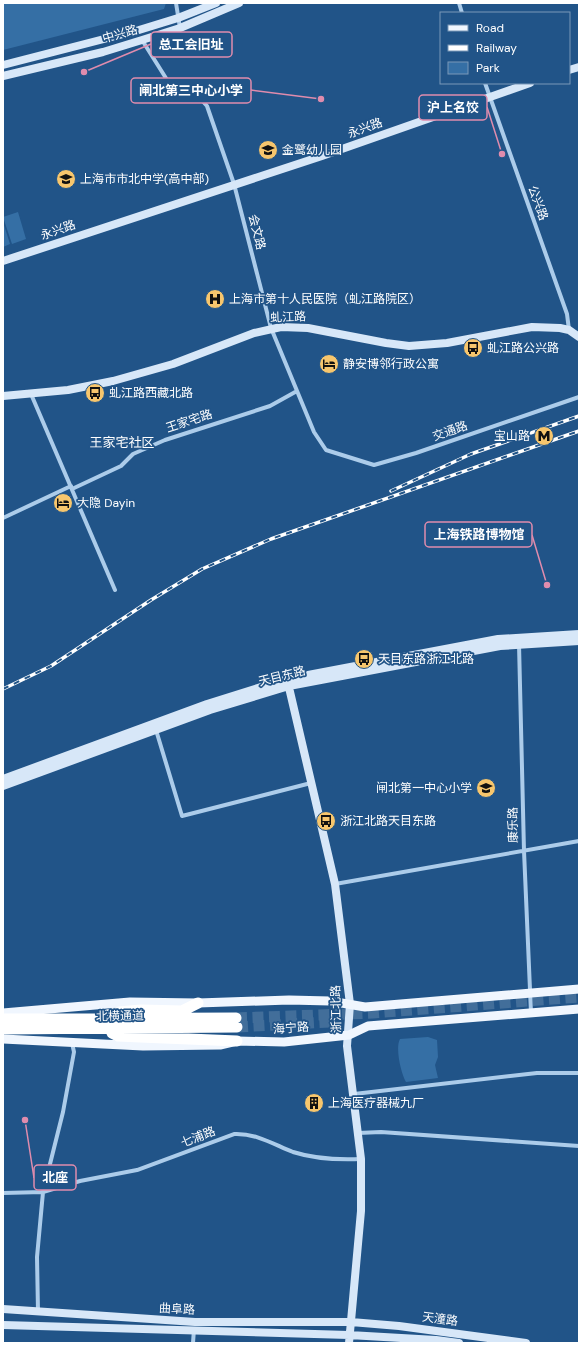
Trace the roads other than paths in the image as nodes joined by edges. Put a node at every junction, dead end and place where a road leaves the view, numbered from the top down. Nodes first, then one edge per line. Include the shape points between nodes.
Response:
1 (176, 3) edge
2 (216, 3) edge
3 (239, 3) edge
4 (178, 18) junction
5 (180, 28) junction
6 (142, 40) junction
7 (3, 65) edge
8 (3, 76) edge
9 (485, 84) edge
10 (527, 84) edge
11 (490, 96) junction
12 (234, 184) junction
13 (3, 262) edge
14 (271, 328) junction
15 (568, 330) junction
16 (579, 337) edge
17 (297, 391) junction
18 (31, 394) junction
19 (3, 396) edge
20 (579, 397) edge
21 (326, 450) joint
22 (71, 488) junction
23 (3, 518) edge
24 (115, 590) dead end
25 (579, 634) edge
26 (519, 641) junction
27 (579, 641) edge
28 (288, 682) junction
29 (156, 730) junction
30 (3, 779) edge
31 (312, 782) junction
32 (3, 786) edge
33 (579, 841) edge
34 (524, 852) junction
35 (335, 884) junction
36 (579, 989) edge
37 (530, 994) junction
38 (198, 1003) junction
39 (350, 1004) junction
40 (579, 1009) edge
41 (3, 1013) edge
42 (531, 1013) junction
43 (3, 1019) edge
44 (87, 1019) junction
45 (54, 1024) junction
46 (3, 1029) edge
47 (105, 1029) junction
48 (349, 1035) junction
49 (3, 1039) edge
50 (237, 1041) junction
51 (72, 1042) junction
52 (579, 1073) edge
53 (354, 1094) junction
54 (358, 1132) junction
55 (579, 1146) edge
56 (361, 1159) junction
57 (43, 1192) junction
58 (3, 1193) edge
59 (3, 1309) edge
60 (38, 1311) junction
61 (195, 1322) junction
62 (351, 1322) junction
63 (3, 1325) edge
64 (194, 1331) junction
65 (349, 1339) edge
66 (192, 1343) edge
67 (459, 1343) edge
68 (526, 1343) edge

1 - 4 street
2 - 4 main road, 中兴路
3 - 5 main road, 中兴路
4 - 5 street
4 - 7 main road, 中兴路 via 112,38
5 - 6 main road, 中兴路
6 - 8 main road, 中兴路 via 104,52
6 - 12 street, 会文路 via 169,83 197,95 204,101
9 - 11 street, 公兴路
10 - 11 main road, 永兴路
11 - 12 main road, 永兴路 via 322,156
11 - 15 street, 公兴路 via 567,314
12 - 13 main road, 永兴路
12 - 14 street, 会文路
14 - 15 main road, 虬江路 via 308,328 416,346 532,328 554,327
14 - 17 street, 会文路
14 - 18 main road, 虬江路 via 173,364 113,381
15 - 16 main road, 虬江路
17 - 21 street, 会文路 via 314,432
17 - 22 street, 王家宅路 via 270,406 164,440 133,454 124,465
18 - 19 main road, 虬江路
18 - 22 street
20 - 21 street, 交通路 via 374,465
22 - 23 street, 王家宅路
22 - 24 street
25 - 26 main road, 天目东路
26 - 27 main road, 天目东路
26 - 28 main road, 天目东路 via 498,639
26 - 34 street, 康乐路
28 - 29 main road, 天目东路
28 - 30 main road, 天目东路 via 208,704
28 - 31 main road, 浙江北路
29 - 31 street via 182,816
29 - 32 main road, 天目东路
31 - 35 main road, 浙江北路
33 - 34 street
34 - 35 street
34 - 37 street, 康乐路
35 - 39 main road, 浙江北路
36 - 37 main road
37 - 39 main road via 365,1007
37 - 42 street, 康乐路
38 - 39 main road via 289,1000
38 - 41 main road via 130,1002
38 - 44 highway via 182,1011 119,1012
39 - 48 main road, 浙江北路
40 - 42 main road, 海宁路
42 - 48 main road, 海宁路 via 368,1026
43 - 45 highway, 北横通道
44 - 45 highway, 北横通道
44 - 47 highway, 北横通道 via 236,1022
45 - 46 highway, 北横通道
45 - 47 highway, 北横通道
47 - 50 highway via 118,1036
48 - 50 main road, 海宁路 via 284,1042
48 - 53 main road, 浙江北路 via 347,1046
49 - 51 main road, 海宁路
50 - 51 main road, 海宁路 via 220,1045 142,1046
51 - 57 street via 74,1052 63,1112
52 - 53 street via 537,1073
53 - 54 main road, 浙江北路
54 - 55 street
54 - 56 main road, 浙江北路
56 - 57 street, 七浦路 via 314,1157 293,1152 248,1134 234,1134 137,1170
56 - 62 main road, 浙江北路 via 360,1234
57 - 58 street, 七浦路
57 - 60 street via 37,1257
59 - 60 main road, 曲阜路
60 - 61 main road, 曲阜路
61 - 62 main road, 曲阜路
61 - 64 street
62 - 65 main road, 浙江北路
62 - 68 main road, 天潼路
63 - 64 main road, 曲阜路
64 - 65 main road, 曲阜路
64 - 66 street
65 - 67 main road, 天潼路 via 436,1340

